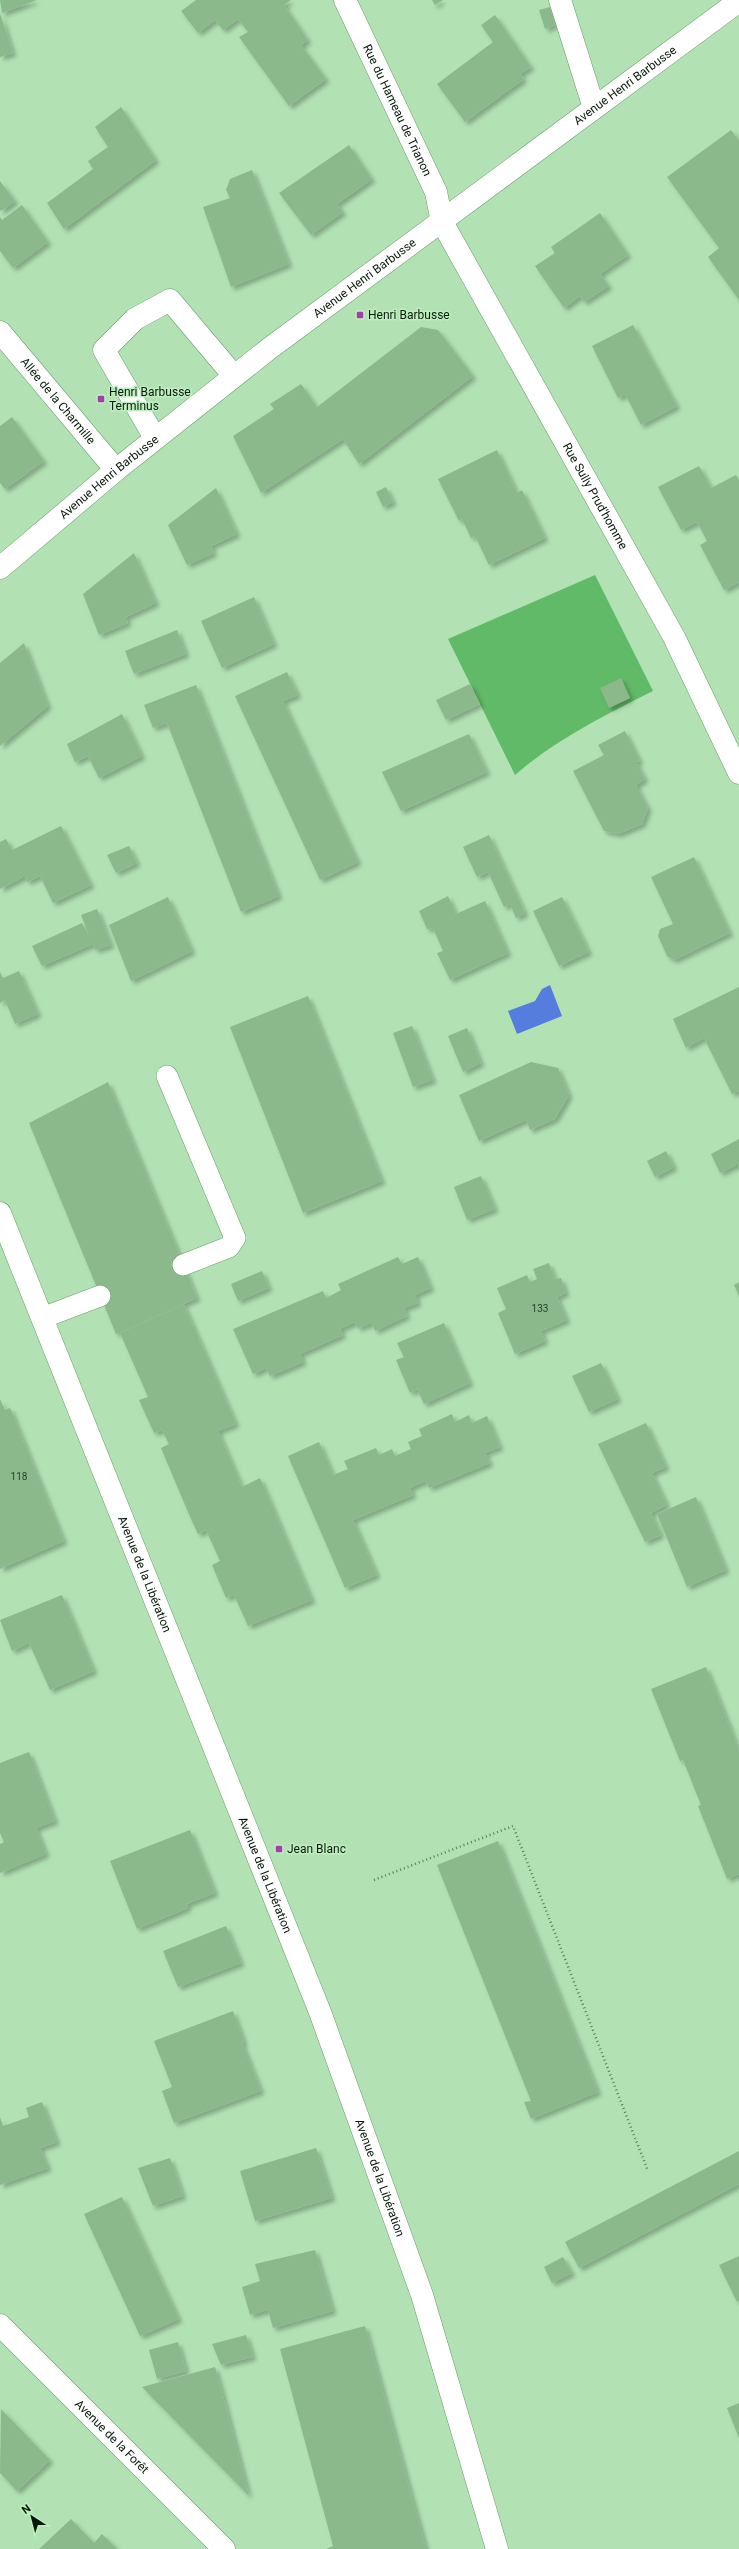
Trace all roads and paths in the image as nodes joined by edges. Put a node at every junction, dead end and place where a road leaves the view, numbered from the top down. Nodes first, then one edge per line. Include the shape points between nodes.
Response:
1 (345, 0) edge
2 (560, 0) edge
3 (739, 3) edge
4 (594, 108) junction
5 (442, 222) junction
6 (0, 332) edge
7 (234, 376) junction
8 (155, 438) junction
9 (116, 470) junction
10 (0, 568) edge
11 (739, 773) edge
12 (167, 1076) dead end
13 (0, 1213) edge
14 (183, 1265) dead end
15 (100, 1296) dead end
16 (42, 1318) junction
17 (374, 1880) dead end
18 (648, 2171) dead end
19 (0, 2325) edge
20 (224, 2549) edge
21 (497, 2549) edge

1 - 5 street, Rue du Hameau de Trianon via 436,192
2 - 4 street
3 - 4 street, Avenue Henri Barbusse
4 - 5 street, Avenue Henri Barbusse
5 - 7 street, Avenue Henri Barbusse
5 - 11 street, Rue Sully Prud'homme via 674,637
6 - 9 street, Allée de la Charmille
7 - 8 street, Avenue Henri Barbusse
7 - 8 street via 170,300 135,319 104,350
8 - 9 street, Avenue Henri Barbusse
9 - 10 street, Avenue Henri Barbusse
12 - 14 lane via 235,1238 229,1247
13 - 16 street, Avenue de la Libération
15 - 16 lane
16 - 21 street, Avenue de la Libération via 320,2012 422,2295
17 - 18 path via 513,1826
19 - 20 street, Avenue de la Forêt

